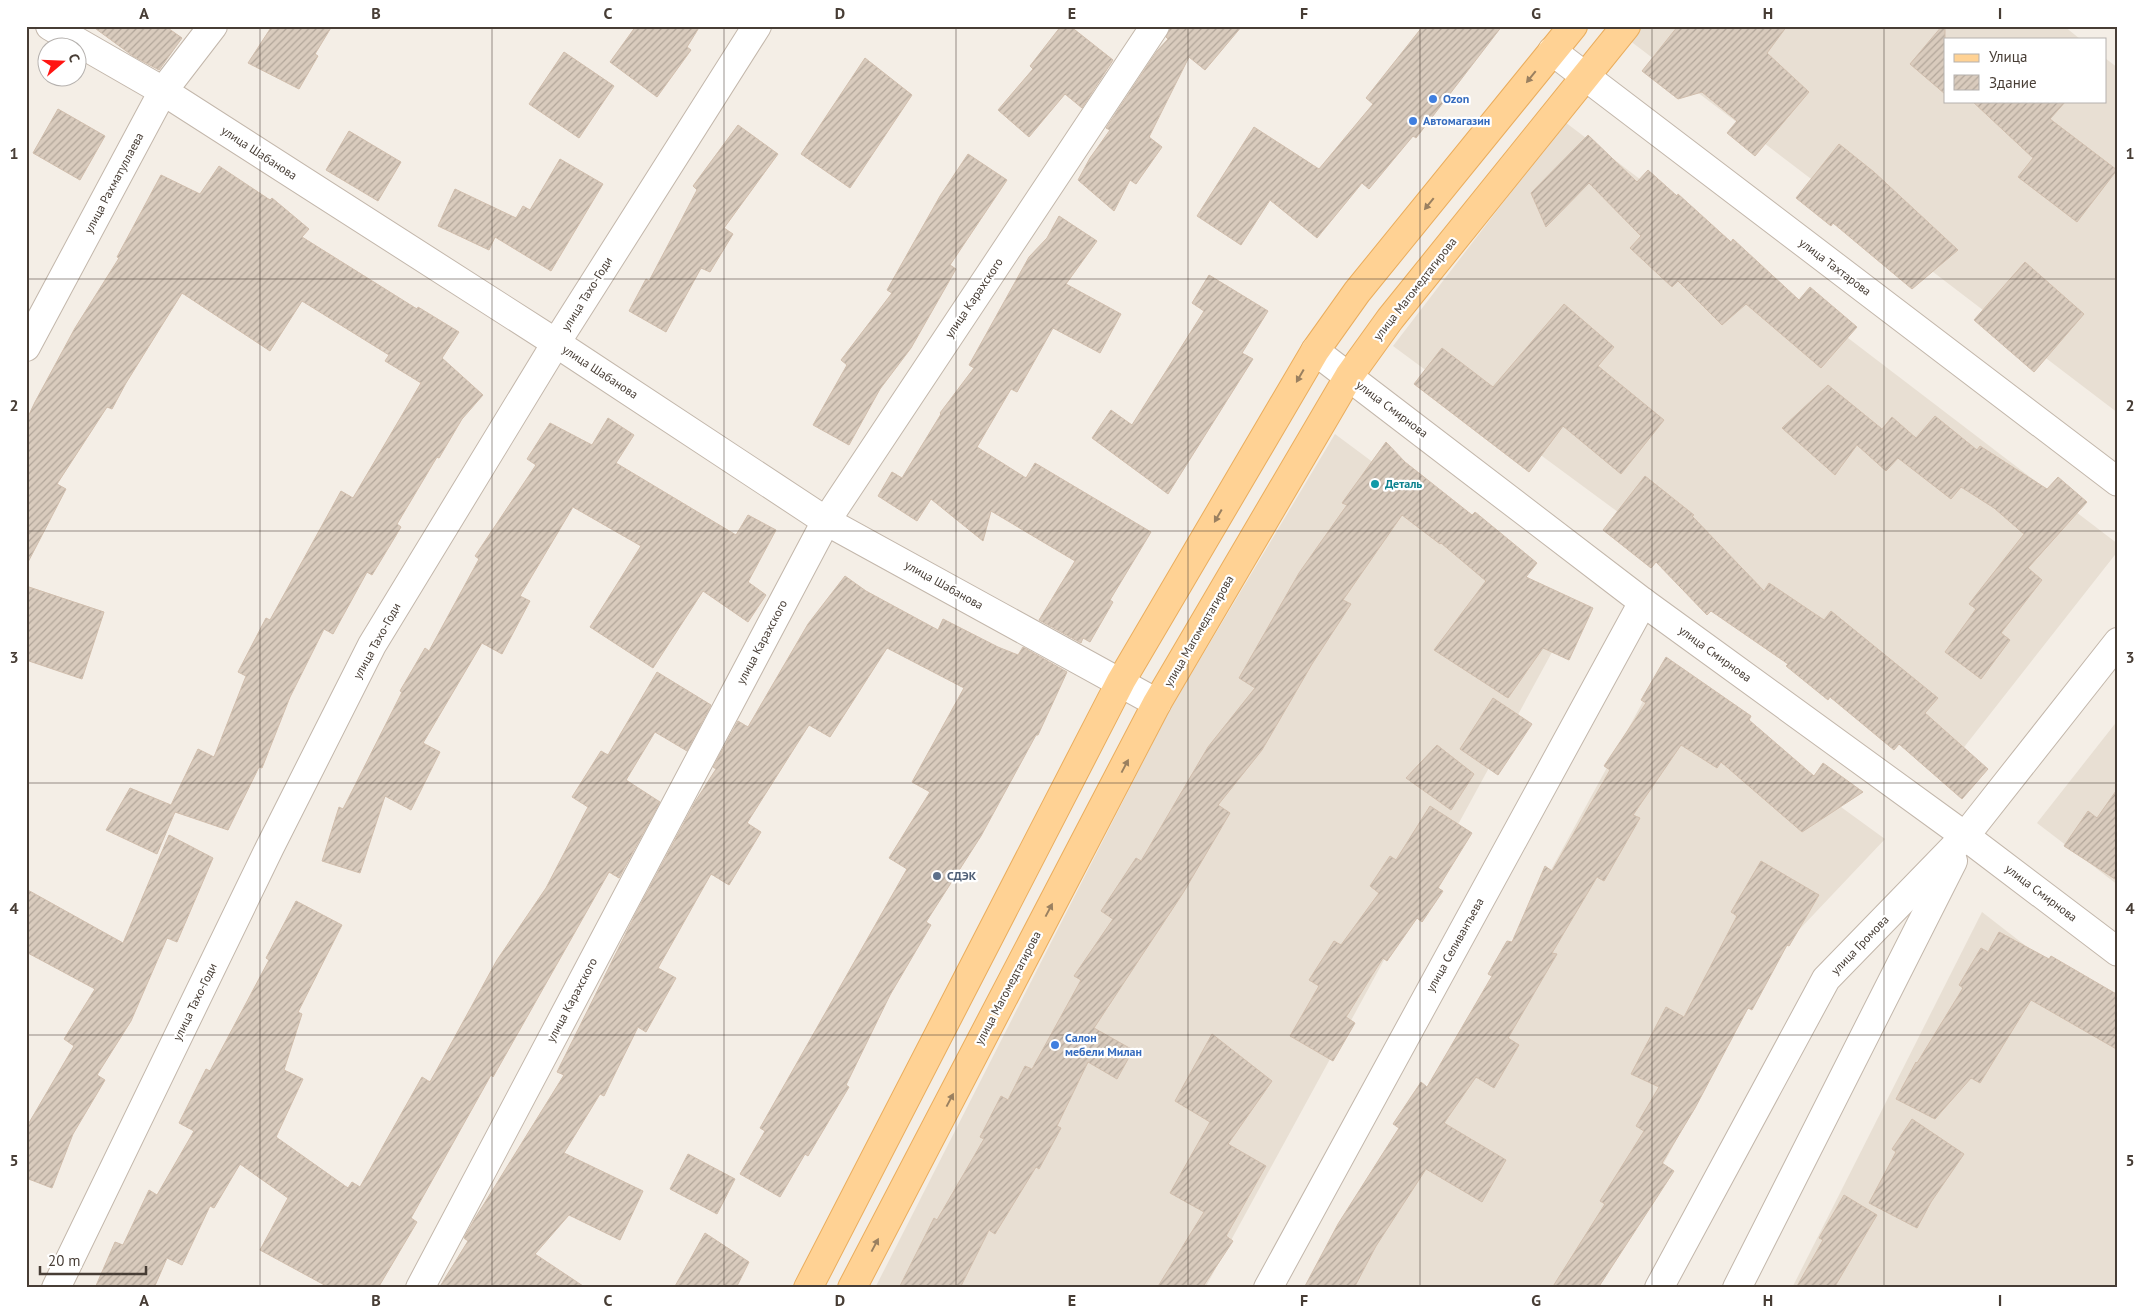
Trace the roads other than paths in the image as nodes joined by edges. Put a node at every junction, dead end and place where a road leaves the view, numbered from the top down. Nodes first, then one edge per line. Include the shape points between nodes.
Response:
1 (50, 26) edge
2 (212, 26) edge
3 (757, 26) edge
4 (1154, 26) edge
5 (1573, 26) edge
6 (1626, 26) edge
7 (1552, 51) junction
8 (1584, 76) junction
9 (163, 91) junction
10 (556, 343) junction
11 (26, 347) edge
12 (1315, 351) junction
13 (1349, 376) junction
14 (2118, 482) edge
15 (826, 521) junction
16 (1642, 602) junction
17 (2118, 642) edge
18 (1121, 681) junction
19 (1157, 703) junction
20 (1966, 836) junction
21 (2118, 952) edge
22 (56, 1288) edge
23 (420, 1288) edge
24 (808, 1288) edge
25 (852, 1288) edge
26 (1268, 1288) edge
27 (1659, 1288) edge
28 (1737, 1288) edge

1 - 9 street, улица Шабанова
2 - 9 street, улица Рахматуллаева
3 - 10 street, улица Тахо-Годи
4 - 15 street, улица Карахского
5 - 7 main road
6 - 8 main road, улица Магомедтагирова
7 - 8 street, улица Тахтарова
7 -> 12 main road via 1357,292
8 - 13 main road, улица Магомедтагирова via 1390,319
8 - 14 street, улица Тахтарова
9 - 10 street, улица Шабанова
9 - 11 street, улица Рахматуллаева
10 - 15 street, улица Шабанова
10 - 22 street, улица Тахо-Годи via 372,645
12 - 13 street, улица Смирнова
12 -> 18 main road
13 - 16 street, улица Смирнова
13 - 19 main road, улица Магомедтагирова
15 - 18 street, улица Шабанова
15 - 23 street, улица Карахского
16 - 20 street, улица Смирнова
16 - 26 street, улица Селивантьева
17 - 20 street, улица Громова
18 - 19 street, улица Шабанова
18 - 24 main road
25 -> 19 main road, улица Магомедтагирова
20 - 21 street, улица Смирнова
20 - 27 street, улица Громова via 1826,980
20 - 28 street

